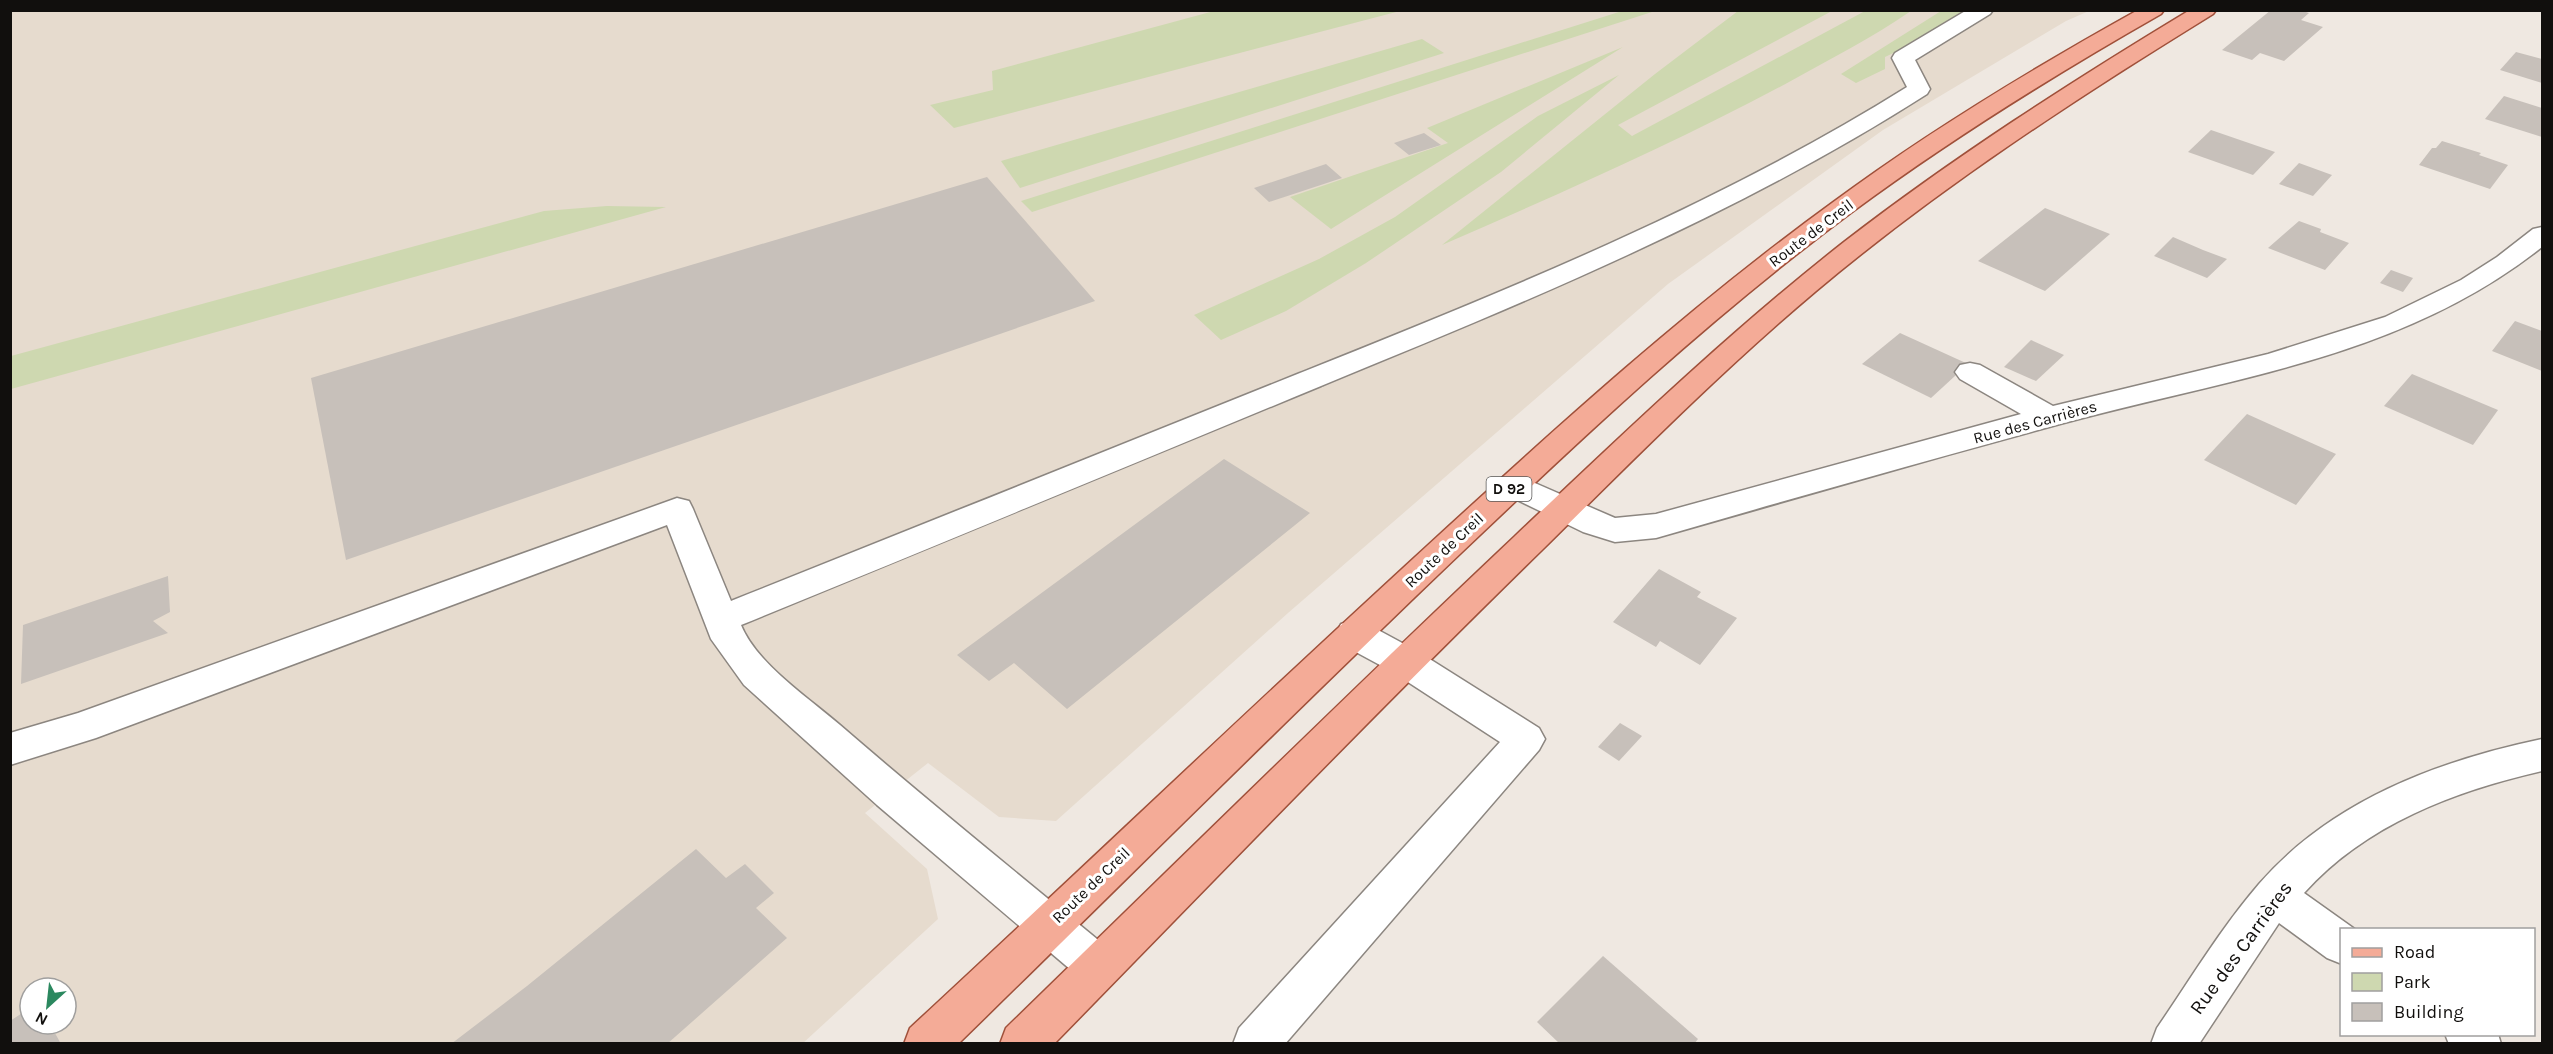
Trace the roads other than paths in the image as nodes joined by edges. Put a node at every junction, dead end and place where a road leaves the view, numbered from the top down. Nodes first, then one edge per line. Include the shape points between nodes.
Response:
1 (1983, 10) edge
2 (2154, 10) edge
3 (2206, 10) edge
4 (2542, 235) edge
5 (1970, 372) dead end
6 (2049, 417) junction
7 (1514, 484) junction
8 (1563, 509) junction
9 (721, 619) junction
10 (1354, 634) junction
11 (1404, 661) junction
12 (10, 749) edge
13 (2542, 755) edge
14 (2275, 896) junction
15 (1048, 927) junction
16 (2340, 943) edge
17 (1099, 967) junction
18 (926, 1044) edge
19 (1022, 1044) edge
20 (1255, 1044) edge
21 (2173, 1044) edge

1 - 9 street via 1902,58 1919,89 1867,122 1733,194 1514,297
2 - 7 main road, Route de Creil / D 92 via 2027,83 1877,182 1666,348
3 - 8 main road via 2046,108 1900,211 1739,343
4 - 6 street, Rue des Carrières via 2471,287 2392,326 2320,350
5 - 6 street
6 - 8 street, Rue des Carrières via 1648,527 1615,530
7 - 8 street, Rue des Carrières
7 - 10 main road, Route de Creil / D 92
8 - 11 main road
9 - 12 street via 676,509 83,727
9 - 15 street via 729,639 757,675
10 - 11 street
10 - 15 main road, Route de Creil / D 92
11 - 17 main road
11 - 20 street via 1526,739
13 - 14 street, Rue des Carrières via 2475,770 2385,809 2314,856
14 - 16 street
14 - 21 street, Rue des Carrières
15 - 17 street
15 - 18 main road, Route de Creil / D 92
17 - 19 main road

